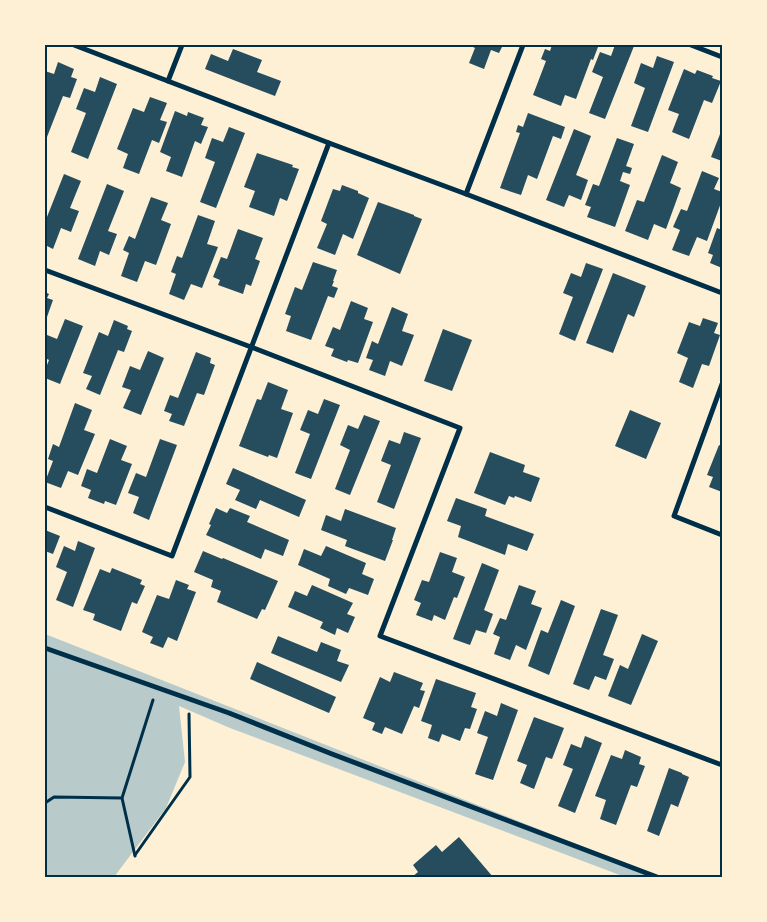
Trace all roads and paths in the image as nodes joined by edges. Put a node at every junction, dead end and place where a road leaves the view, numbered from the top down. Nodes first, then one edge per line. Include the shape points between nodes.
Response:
1 (74, 45) edge
2 (182, 45) edge
3 (523, 45) edge
4 (691, 45) edge
5 (722, 57) edge
6 (168, 81) junction
7 (329, 143) junction
8 (466, 194) junction
9 (45, 270) edge
10 (722, 293) edge
11 (251, 348) junction
12 (722, 384) edge
13 (45, 507) edge
14 (722, 535) edge
15 (45, 648) edge
16 (157, 687) junction
17 (189, 699) junction
18 (722, 765) edge
19 (122, 798) junction
20 (45, 803) edge
21 (657, 877) edge

1 - 6 street
2 - 6 street
3 - 8 street
4 - 5 street
6 - 7 street
7 - 8 street
7 - 11 street
8 - 10 street
9 - 11 street
11 - 13 street via 172,556
11 - 18 street via 460,428 380,636
12 - 14 street via 674,516
15 - 16 street
16 - 17 street
16 - 19 path
17 - 19 path via 190,777 135,856
17 - 21 street
19 - 20 path via 54,797

